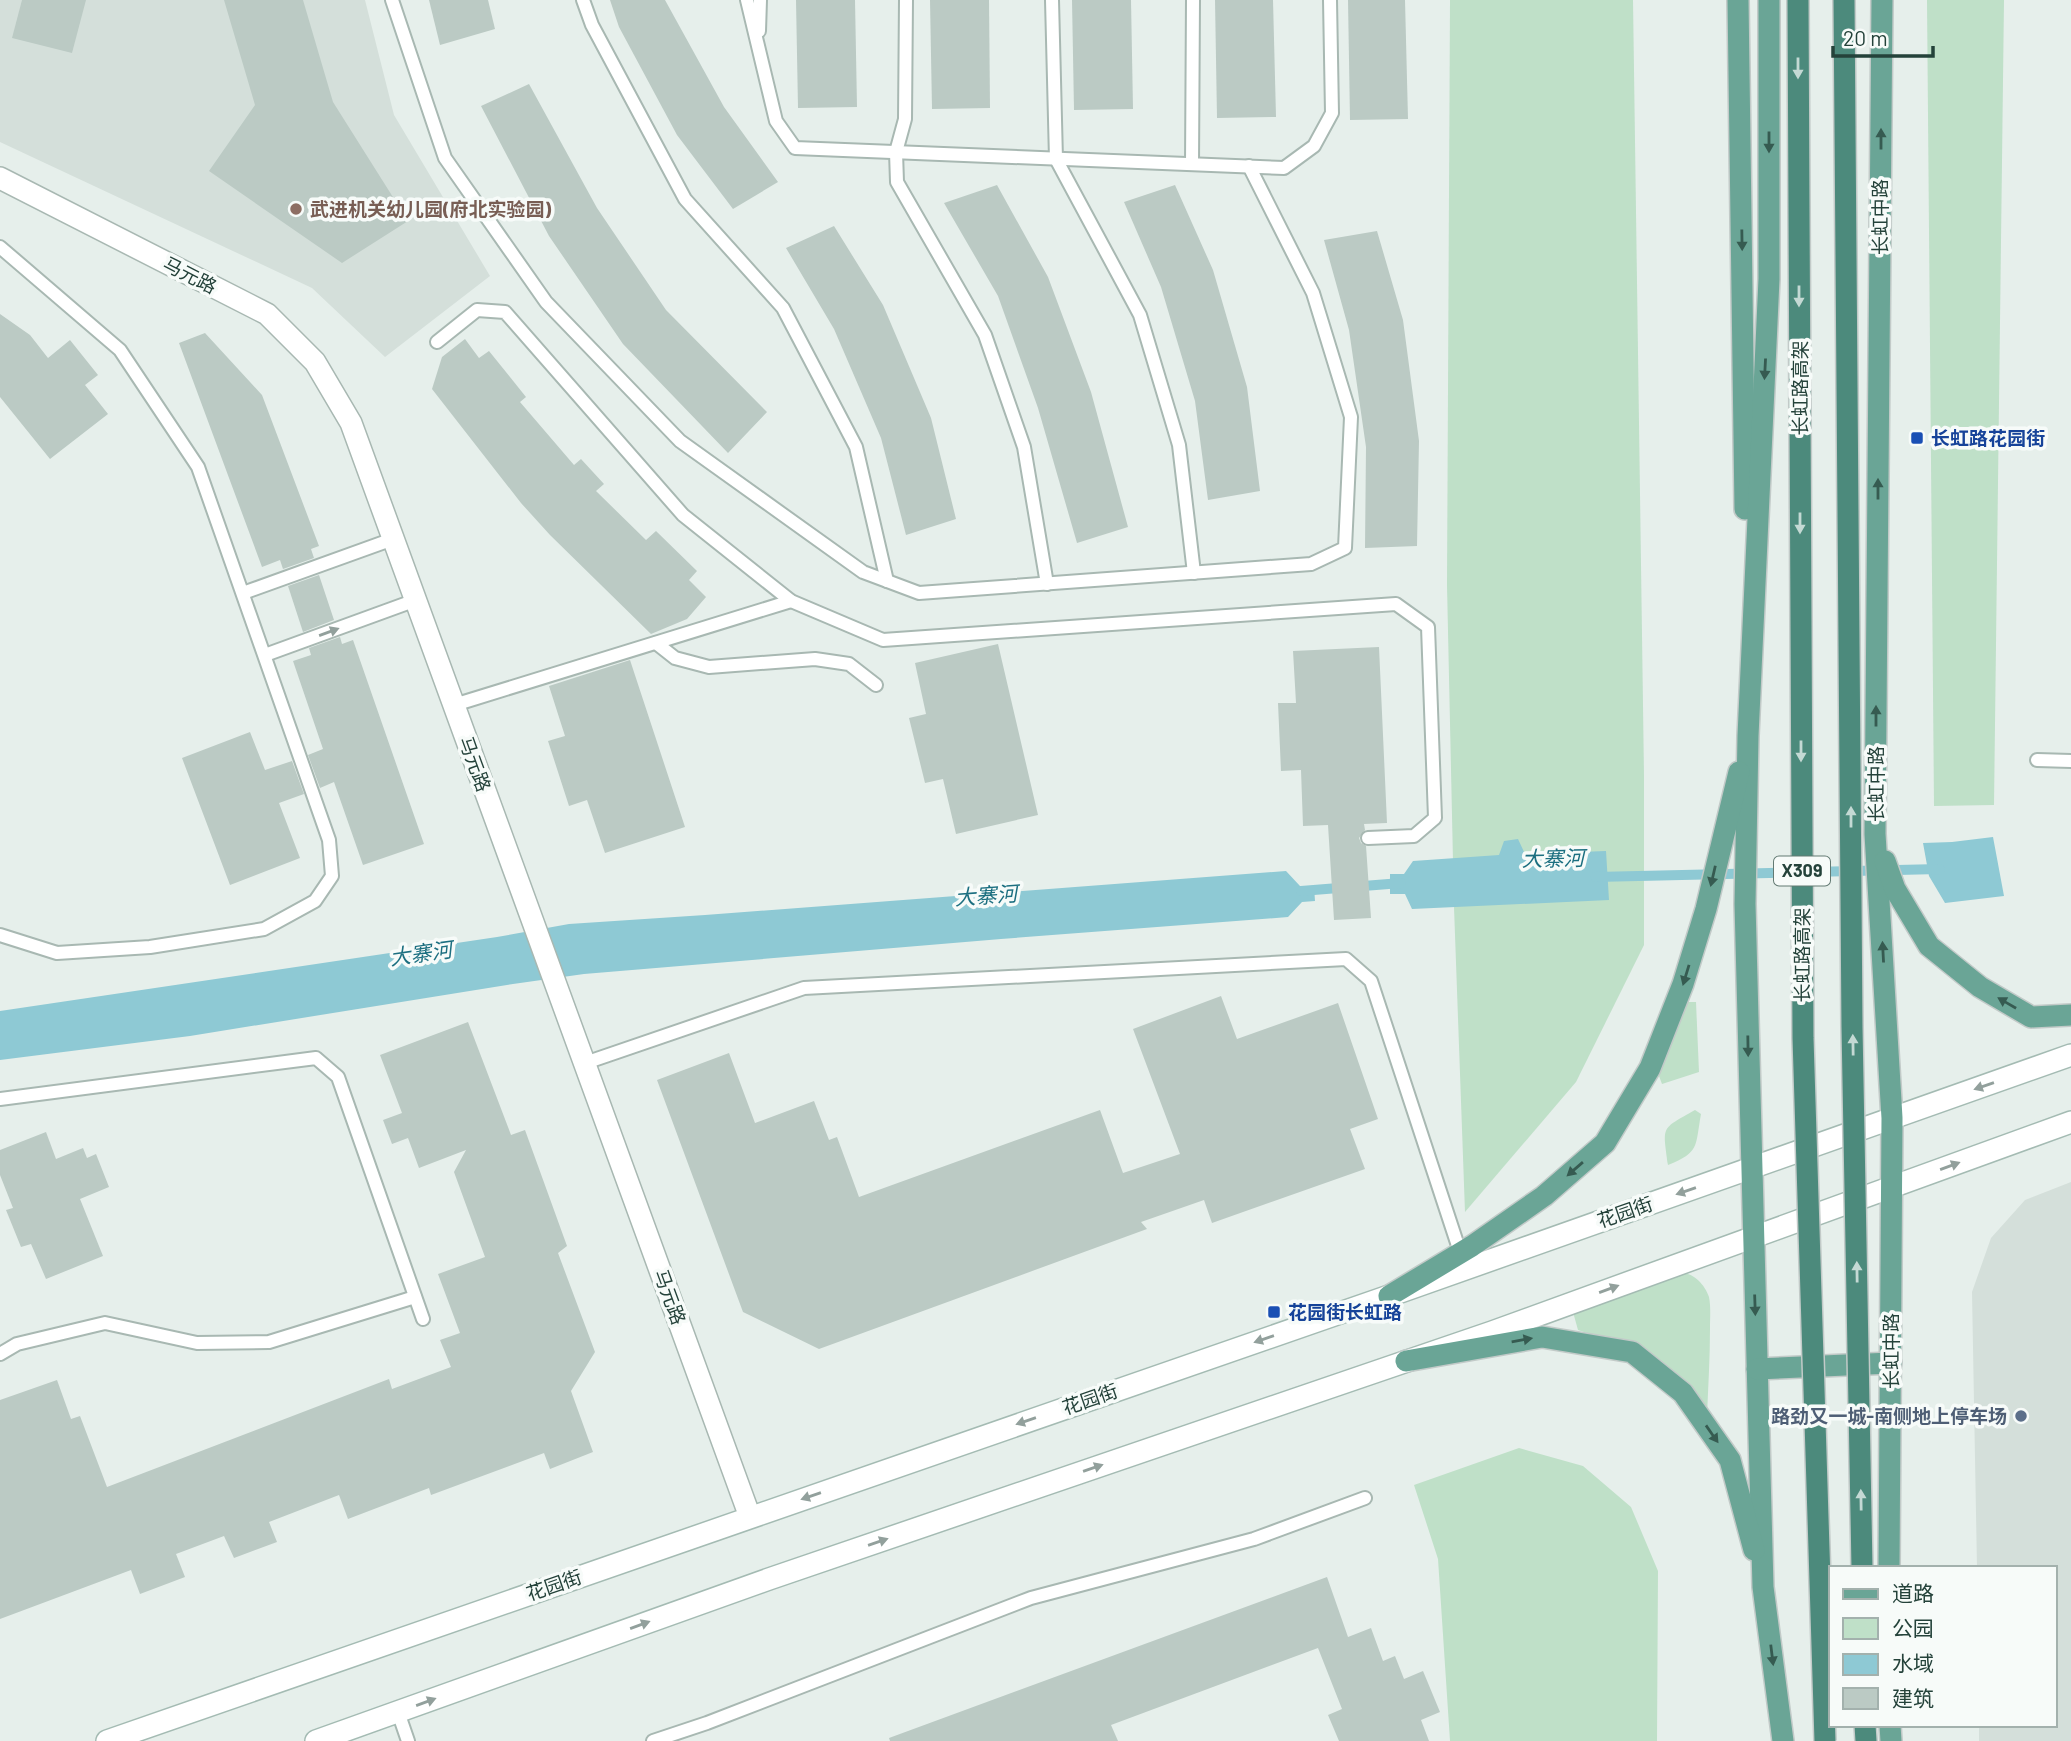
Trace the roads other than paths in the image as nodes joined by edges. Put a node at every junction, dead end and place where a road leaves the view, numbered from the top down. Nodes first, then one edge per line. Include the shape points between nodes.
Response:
1 (392, 0) edge
2 (583, 0) edge
3 (747, 0) edge
4 (760, 0) edge
5 (906, 0) edge
6 (1052, 0) edge
7 (1193, 0) edge
8 (1331, 0) edge
9 (1738, 0) edge
10 (1769, 0) edge
11 (1798, 0) edge
12 (1844, 0) edge
13 (1882, 0) edge
14 (759, 51) junction
15 (895, 152) junction
16 (1056, 159) junction
17 (1192, 164) junction
18 (1249, 166) junction
19 (0, 178) edge
20 (0, 247) edge
21 (437, 342) dead end
22 (393, 539) junction
23 (1194, 573) junction
24 (887, 581) junction
25 (1047, 584) junction
26 (243, 593) junction
27 (415, 600) junction
28 (791, 601) junction
29 (656, 643) junction
30 (265, 655) junction
31 (876, 685) dead end
32 (454, 705) junction
33 (1748, 736) junction
34 (2037, 760) dead end
35 (2071, 761) edge
36 (1368, 838) dead end
37 (1887, 887) junction
38 (0, 935) edge
39 (2071, 1015) edge
40 (2071, 1055) edge
41 (585, 1063) junction
42 (0, 1099) edge
43 (1892, 1118) junction
44 (2071, 1122) edge
45 (1751, 1168) junction
46 (1892, 1187) junction
47 (1753, 1237) junction
48 (1463, 1261) junction
49 (415, 1297) junction
50 (423, 1319) dead end
51 (0, 1354) edge
52 (1406, 1361) junction
53 (1891, 1363) junction
54 (1757, 1369) junction
55 (1365, 1498) dead end
56 (750, 1517) junction
57 (1862, 1566) edge
58 (1889, 1566) edge
59 (1763, 1587) junction
60 (398, 1712) junction
61 (107, 1741) edge
62 (316, 1741) edge
63 (408, 1741) edge
64 (653, 1741) edge
65 (1783, 1741) edge
66 (1825, 1741) edge

1 - 24 lane via 445,158 546,302 680,441 863,572
2 - 24 lane via 685,199 783,309 856,447
3 - 14 lane
4 - 14 lane
5 - 15 lane via 905,119
6 - 16 lane
7 - 17 lane
8 - 18 lane via 1332,113 1314,146 1284,168
9 -> 33 main road
10 -> 33 main road via 1769,279
11 -> 66 highway, 长虹路高架 / X309, bridge via 1803,1038
57 -> 12 highway, X309, bridge via 1852,1027
37 -> 13 main road, 长虹中路 via 1875,834
14 - 15 lane via 776,121 795,148
15 - 16 lane
15 - 25 lane via 897,182 985,335 994,360 1024,447
16 - 17 lane
16 - 23 lane via 1140,315 1179,445
17 - 18 lane
18 - 23 lane via 1313,293 1351,417 1345,548 1311,564
19 - 22 main road, 马元路 via 267,314 315,362 351,423
20 - 26 lane via 120,350 198,467
21 - 28 lane via 477,310 505,312 683,515
22 - 26 lane
22 - 27 main road, 马元路
23 - 25 lane
24 - 25 lane via 919,593
26 - 30 lane
30 -> 27 lane
27 - 32 main road, 马元路
28 - 29 lane
28 - 36 lane via 883,640 1396,604 1428,627 1434,818 1414,836
29 - 31 lane via 675,658 709,667 815,659 849,664
29 - 32 lane
30 - 38 lane via 329,841 332,876 315,901 264,929 150,947 57,953
32 - 41 main road, 马元路
33 -> 45 main road via 1745,904
33 -> 48 main road via 1706,909 1650,1068 1605,1143
34 - 35 lane
39 -> 37 main road via 2031,1017 1980,987 1929,946
43 -> 37 main road, 长虹中路
40 -> 43 main road, 花园街
41 - 48 lane via 804,988 1346,959 1371,981
41 - 56 main road, 马元路
42 - 49 lane via 316,1058 338,1077
43 - 45 main road, 花园街
43 - 46 main road, 长虹中路
46 -> 44 main road
45 - 47 main road
45 -> 48 main road, 花园街
46 - 47 main road
46 - 53 main road, 长虹中路
52 -> 47 main road
47 -> 54 main road
48 -> 56 main road, 花园街 via 1389,1296
49 - 50 lane
49 - 51 lane via 270,1342 197,1343 105,1323 17,1344
52 -> 59 main road via 1542,1337 1632,1352 1683,1393 1730,1460
60 -> 52 main road via 769,1579
53 - 54 main road
53 - 58 main road, 长虹中路
54 - 59 main road
55 - 64 lane via 1254,1539 1031,1598
56 - 61 main road, 花园街
59 -> 65 main road
60 - 62 main road
60 - 63 lane

